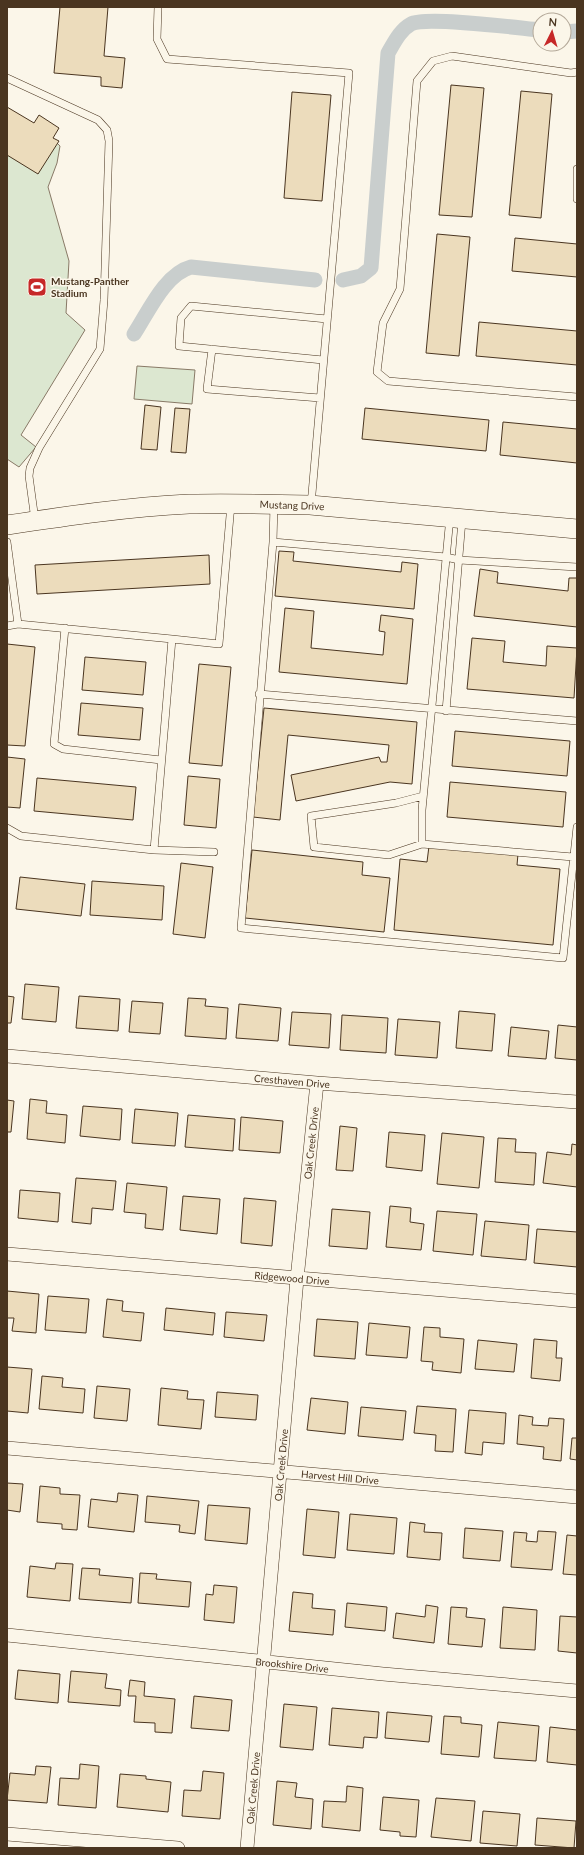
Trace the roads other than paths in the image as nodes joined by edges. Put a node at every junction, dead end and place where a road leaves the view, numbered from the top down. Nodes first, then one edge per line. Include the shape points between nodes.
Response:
1 (158, 7) edge
2 (577, 72) edge
3 (7, 78) edge
4 (577, 168) edge
5 (577, 199) edge
6 (327, 319) junction
7 (212, 349) junction
8 (323, 360) junction
9 (577, 397) edge
10 (320, 398) junction
11 (231, 504) junction
12 (274, 504) junction
13 (310, 505) junction
14 (456, 518) junction
15 (35, 521) junction
16 (7, 525) edge
17 (577, 529) edge
18 (7, 542) edge
19 (273, 542) junction
20 (446, 557) junction
21 (459, 560) junction
22 (577, 567) edge
23 (18, 624) junction
24 (7, 626) edge
25 (65, 628) junction
26 (172, 638) junction
27 (259, 694) junction
28 (432, 710) junction
29 (446, 711) junction
30 (577, 721) edge
31 (161, 760) junction
32 (423, 796) junction
33 (7, 828) edge
34 (577, 829) edge
35 (422, 844) junction
36 (154, 850) junction
37 (214, 852) dead end
38 (573, 857) junction
39 (575, 873) edge
40 (7, 1056) edge
41 (317, 1083) junction
42 (577, 1102) edge
43 (7, 1254) edge
44 (297, 1279) junction
45 (577, 1301) edge
46 (7, 1448) edge
47 (280, 1471) junction
48 (577, 1497) edge
49 (7, 1635) edge
50 (264, 1662) junction
51 (577, 1691) edge
52 (7, 1834) edge
53 (178, 1848) edge
54 (247, 1848) edge

1 - 6 lane via 157,39 167,59 350,73
2 - 9 lane via 452,56 433,61 417,81 400,289 383,323 377,372 388,381
3 - 15 lane via 98,120 107,130 109,141 100,349 39,448 30,468 31,500
4 - 5 lane
6 - 7 lane via 191,306 181,318 178,346
6 - 8 lane
7 - 8 lane
7 - 10 lane via 207,389
8 - 10 lane
10 - 13 lane
11 - 12 main road, Mustang Drive
11 - 15 main road, Mustang Drive via 135,508
11 - 26 lane via 219,644
12 - 13 main road, Mustang Drive
12 - 19 lane
13 - 14 main road, Mustang Drive
14 - 17 main road, Mustang Drive
14 - 20 lane
14 - 21 lane
15 - 16 main road, Mustang Drive
18 - 23 lane
19 - 20 lane
19 - 27 lane
20 - 21 lane
20 - 28 lane
21 - 22 lane
21 - 29 lane
23 - 24 lane
23 - 25 lane
25 - 26 lane
25 - 31 lane via 54,744 63,749
26 - 31 lane
27 - 28 lane
27 - 39 lane via 241,928 563,958
28 - 29 lane
28 - 32 lane
29 - 30 lane
31 - 36 lane
32 - 35 lane
32 - 35 lane via 396,803 311,816 314,847 389,855
33 - 36 lane via 21,836
34 - 38 lane
35 - 38 lane
36 - 37 lane
38 - 39 lane
40 - 41 street, Cresthaven Drive
41 - 42 street, Cresthaven Drive
41 - 44 street, Oak Creek Drive
43 - 44 street, Ridgewood Drive
44 - 45 street, Ridgewood Drive
44 - 47 street, Oak Creek Drive
46 - 47 street, Harvest Hill Drive
47 - 48 street, Harvest Hill Drive
47 - 50 street, Oak Creek Drive
49 - 50 street, Brookshire Drive
50 - 51 street, Brookshire Drive
50 - 54 street, Oak Creek Drive
52 - 53 street

